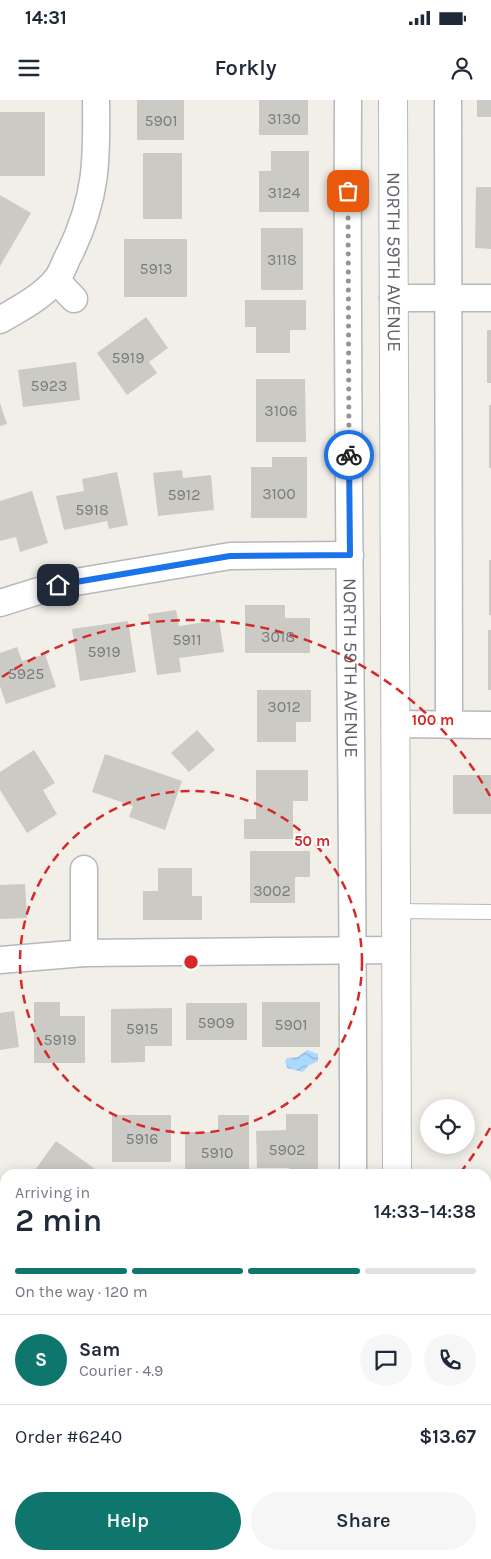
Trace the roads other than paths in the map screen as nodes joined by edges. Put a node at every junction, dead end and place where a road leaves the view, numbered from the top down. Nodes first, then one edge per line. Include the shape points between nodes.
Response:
1 (96, 100) edge
2 (348, 100) edge
3 (393, 100) edge
4 (448, 100) edge
5 (56, 280) junction
6 (393, 298) junction
7 (448, 298) junction
8 (491, 298) edge
9 (74, 299) dead end
10 (0, 320) edge
11 (350, 555) junction
12 (0, 603) edge
13 (395, 724) junction
14 (449, 725) junction
15 (491, 725) edge
16 (84, 869) dead end
17 (396, 911) junction
18 (491, 912) edge
19 (354, 950) junction
20 (396, 950) junction
21 (84, 953) junction
22 (0, 960) edge
23 (353, 1169) edge
24 (397, 1169) edge

1 - 5 street via 97,161 92,194 78,235
2 - 11 street, NORTH 59TH AVENUE
3 - 6 main road, NORTH 59TH AVENUE
4 - 7 street
5 - 9 street
5 - 10 street via 26,305
6 - 7 street
6 - 13 main road, NORTH 59TH AVENUE
7 - 8 street
7 - 14 street
11 - 12 street via 230,556 58,585
11 - 19 street, NORTH 59TH AVENUE
13 - 14 street
13 - 17 main road, NORTH 59TH AVENUE
14 - 15 street
16 - 21 street
17 - 18 lane
17 - 20 main road, NORTH 59TH AVENUE
19 - 20 street
19 - 21 street
19 - 23 street, NORTH 59TH AVENUE
20 - 24 main road, NORTH 59TH AVENUE
21 - 22 street

